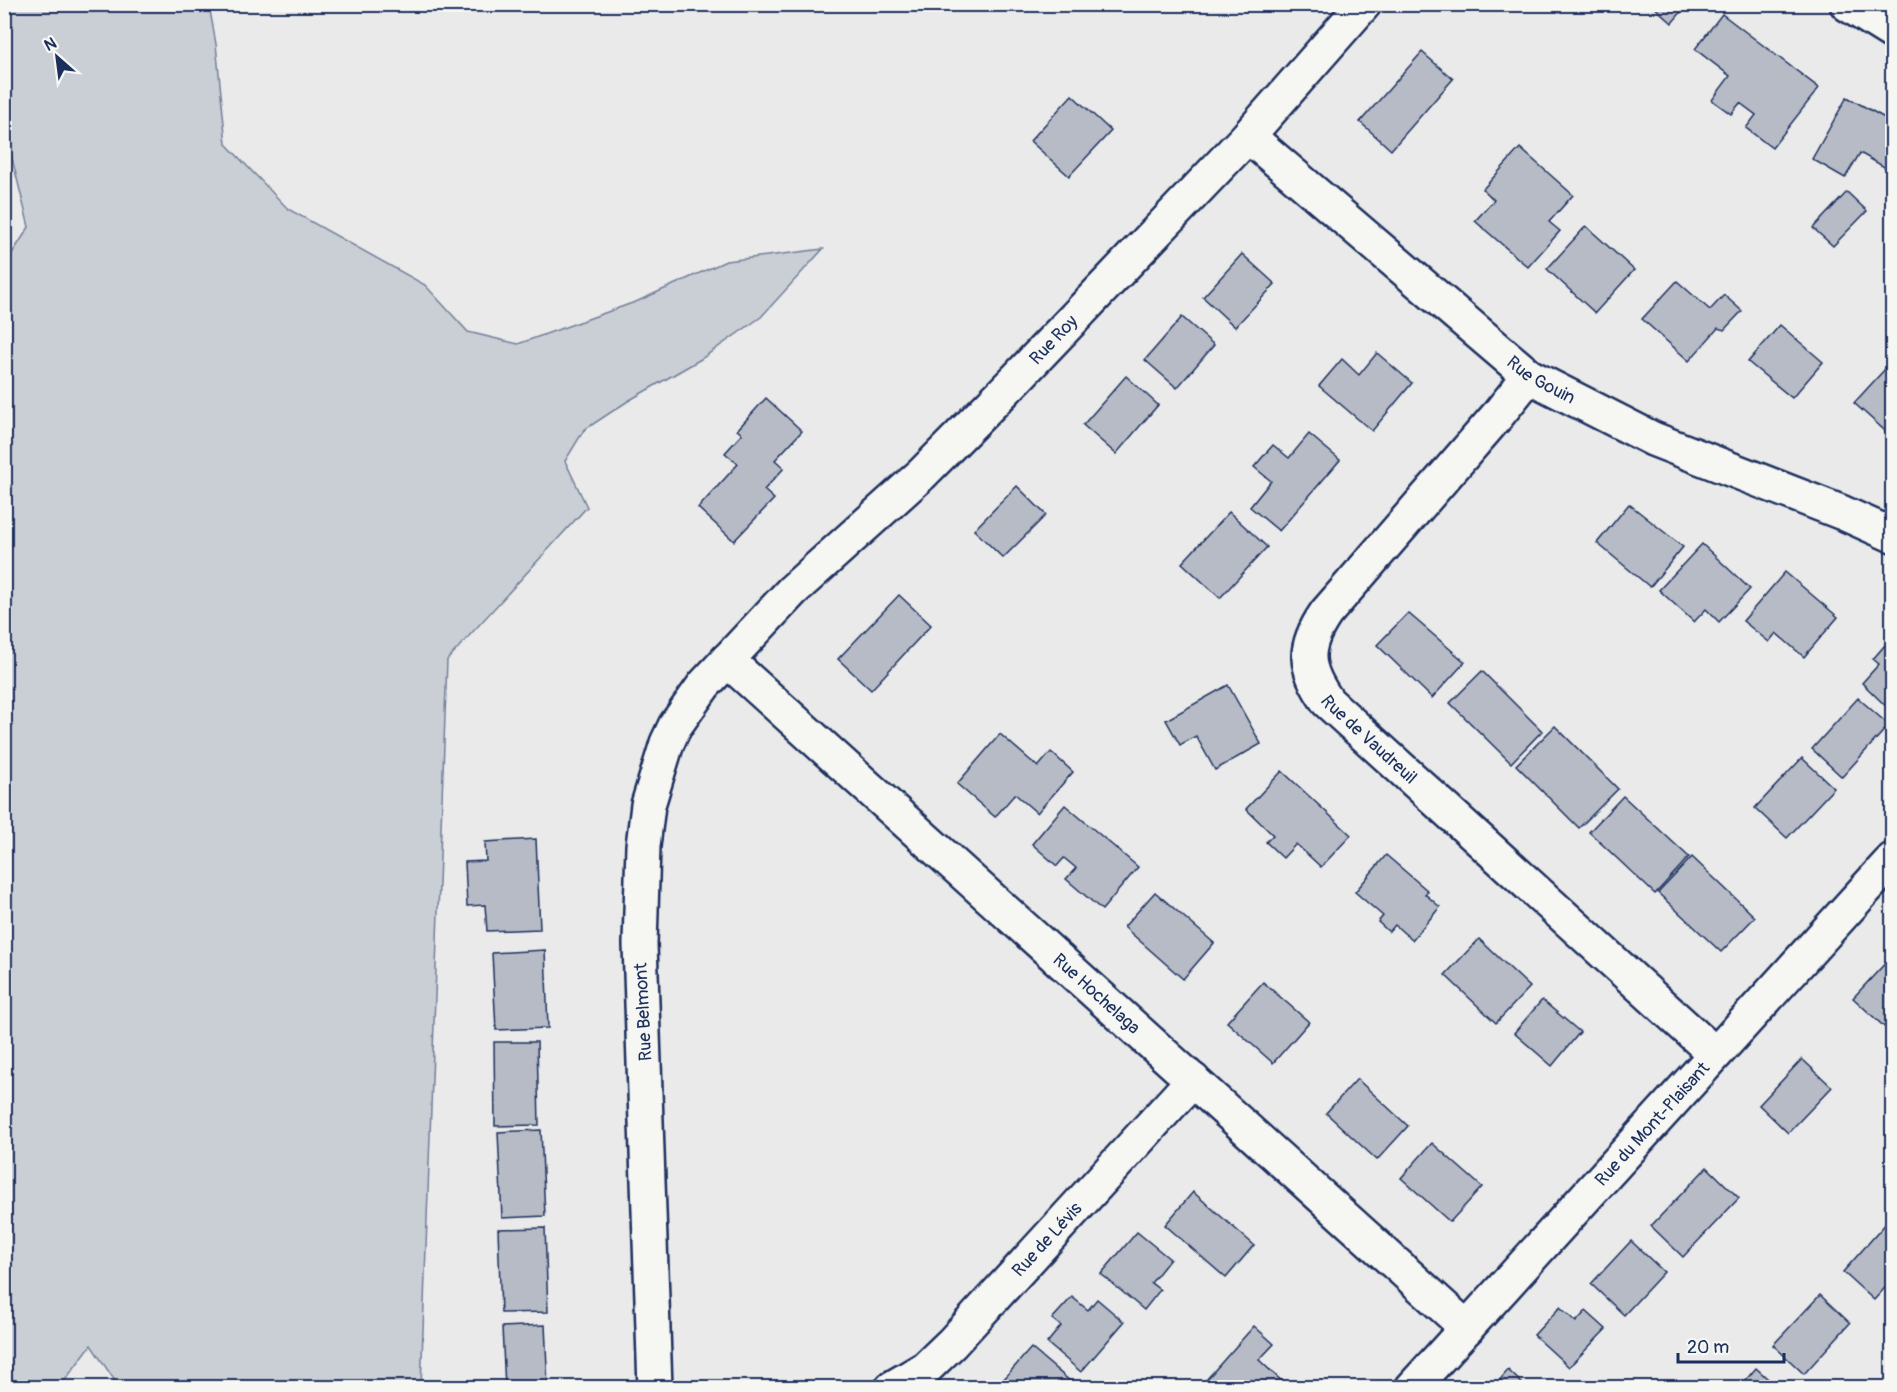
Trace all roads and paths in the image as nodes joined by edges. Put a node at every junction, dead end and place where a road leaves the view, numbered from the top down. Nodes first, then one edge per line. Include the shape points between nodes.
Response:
1 (1364, 4) edge
2 (1847, 4) edge
3 (1893, 32) edge
4 (1248, 135) junction
5 (1529, 376) junction
6 (1893, 535) edge
7 (727, 660) junction
8 (1893, 860) edge
9 (1715, 1054) junction
10 (1193, 1080) junction
11 (1467, 1328) junction
12 (655, 1388) edge
13 (892, 1388) edge
14 (1412, 1388) edge

1 - 4 street, Rue Roy
2 - 3 street
4 - 5 street, Rue Gouin
4 - 7 street, Rue Roy via 997,399 922,474 792,591
5 - 6 street, Rue Gouin via 1653,440
5 - 9 street, Rue de Vaudreuil via 1326,613 1308,647 1309,667 1328,702
7 - 10 street, Rue Hochelaga
7 - 12 street, Rue Belmont via 691,701 667,743 648,805 640,944
8 - 9 street, Rue du Mont-Plaisant
9 - 11 street, Rue du Mont-Plaisant
10 - 11 street, Rue Hochelaga
10 - 13 street, Rue de Lévis via 952,1343 926,1368
11 - 14 street, Rue du Mont-Plaisant

